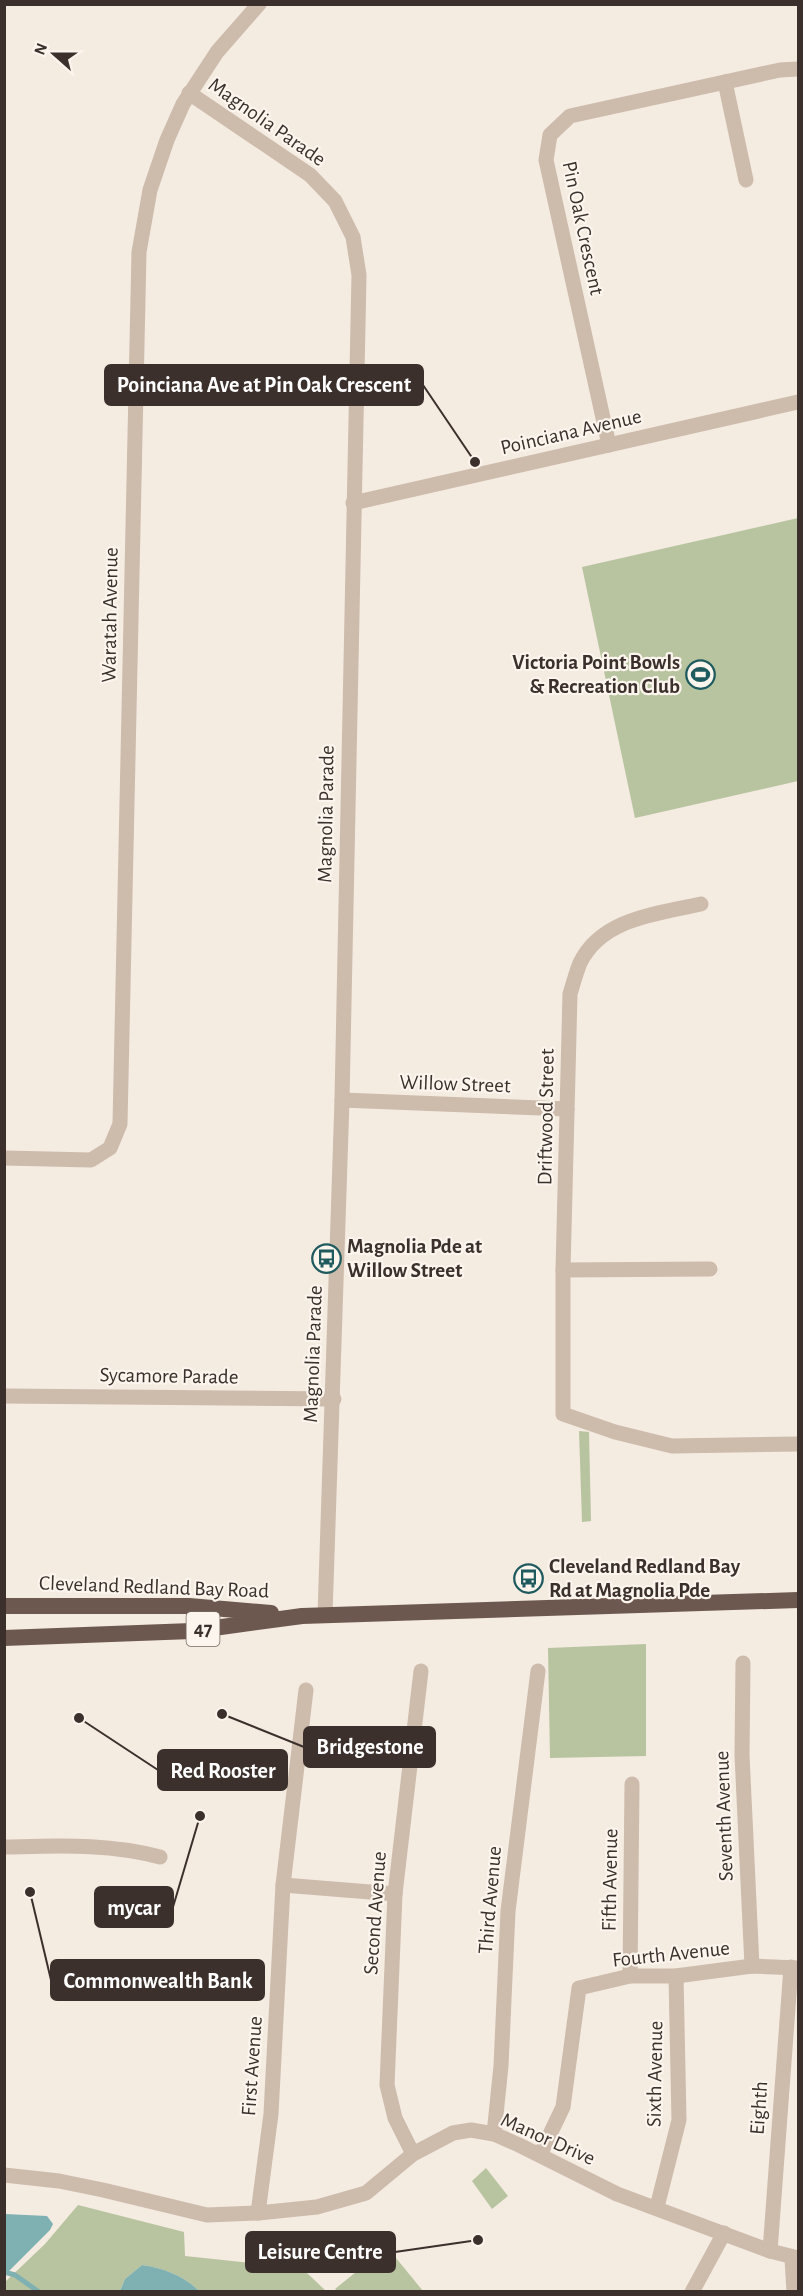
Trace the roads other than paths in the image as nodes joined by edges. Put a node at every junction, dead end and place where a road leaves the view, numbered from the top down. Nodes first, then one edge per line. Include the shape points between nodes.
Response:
1 (259, 4) edge
2 (798, 69) edge
3 (725, 82) junction
4 (189, 93) junction
5 (746, 180) dead end
6 (798, 402) edge
7 (609, 445) junction
8 (353, 503) junction
9 (700, 904) dead end
10 (342, 1100) junction
11 (567, 1109) junction
12 (4, 1158) edge
13 (710, 1269) dead end
14 (563, 1270) junction
15 (4, 1396) edge
16 (334, 1399) junction
17 (798, 1444) edge
18 (798, 1600) edge
19 (4, 1606) edge
20 (325, 1615) junction
21 (302, 1616) junction
22 (4, 1638) edge
23 (743, 1663) dead end
24 (421, 1671) dead end
25 (538, 1671) dead end
26 (306, 1690) dead end
27 (632, 1784) dead end
28 (4, 1847) edge
29 (160, 1857) dead end
30 (283, 1885) junction
31 (394, 1894) junction
32 (752, 1966) junction
33 (795, 1968) edge
34 (630, 1976) junction
35 (676, 1976) junction
36 (494, 2134) junction
37 (413, 2154) junction
38 (540, 2156) junction
39 (4, 2175) edge
40 (657, 2207) junction
41 (258, 2213) junction
42 (724, 2233) junction
43 (770, 2251) junction
44 (795, 2258) edge
45 (692, 2292) edge
46 (794, 2292) edge

1 - 4 street, Waratah Avenue via 217,52
2 - 3 street, Pin Oak Crescent
3 - 5 street
3 - 7 street, Pin Oak Crescent via 570,116 550,135 546,160
4 - 8 street, Magnolia Parade via 310,175 335,201 353,237 359,275
4 - 12 street, Waratah Avenue via 150,190 139,252 120,1124 110,1148 91,1160
6 - 7 street, Poinciana Avenue
7 - 8 street, Poinciana Avenue
8 - 10 street, Magnolia Parade
9 - 11 street, Driftwood Street via 628,921 599,938 581,963 570,994
10 - 11 street, Willow Street
10 - 16 street, Magnolia Parade
11 - 14 street, Driftwood Street
13 - 14 street
14 - 17 street, Driftwood Street via 563,1414 672,1446
15 - 16 street, Sycamore Parade
16 - 20 street, Magnolia Parade
18 - 20 highway, Cleveland Redland Bay Road / 47
19 - 21 highway, Cleveland Redland Bay Road / 47 via 189,1606
20 - 21 highway, Cleveland Redland Bay Road / 47
21 - 22 highway, Cleveland Redland Bay Road / 47 via 192,1630
23 - 32 street, Seventh Avenue via 742,1755
24 - 31 street, Second Avenue
25 - 36 street, Third Avenue via 508,1911
26 - 30 street, First Avenue
27 - 34 street, Fifth Avenue
28 - 29 street via 79,1845 132,1849
30 - 31 street
30 - 41 street, First Avenue via 271,2114
31 - 37 street, Second Avenue via 387,2085 395,2118
32 - 33 street, Fourth Avenue
32 - 35 street, Fourth Avenue
33 - 43 street, Eighth
34 - 35 street, Fourth Avenue
34 - 38 street, Fourth Avenue via 579,1988 563,2107
35 - 40 street, Sixth Avenue via 679,2120
36 - 37 street, Manor Drive via 471,2130 453,2133
36 - 38 street, Manor Drive
37 - 41 street, Manor Drive via 366,2193 317,2207
38 - 40 street, Manor Drive via 617,2194
39 - 41 street, Manor Drive via 59,2181 207,2215
40 - 42 street, Manor Drive
42 - 43 street, Manor Drive
42 - 45 street
43 - 44 street, Manor Drive
44 - 46 street

